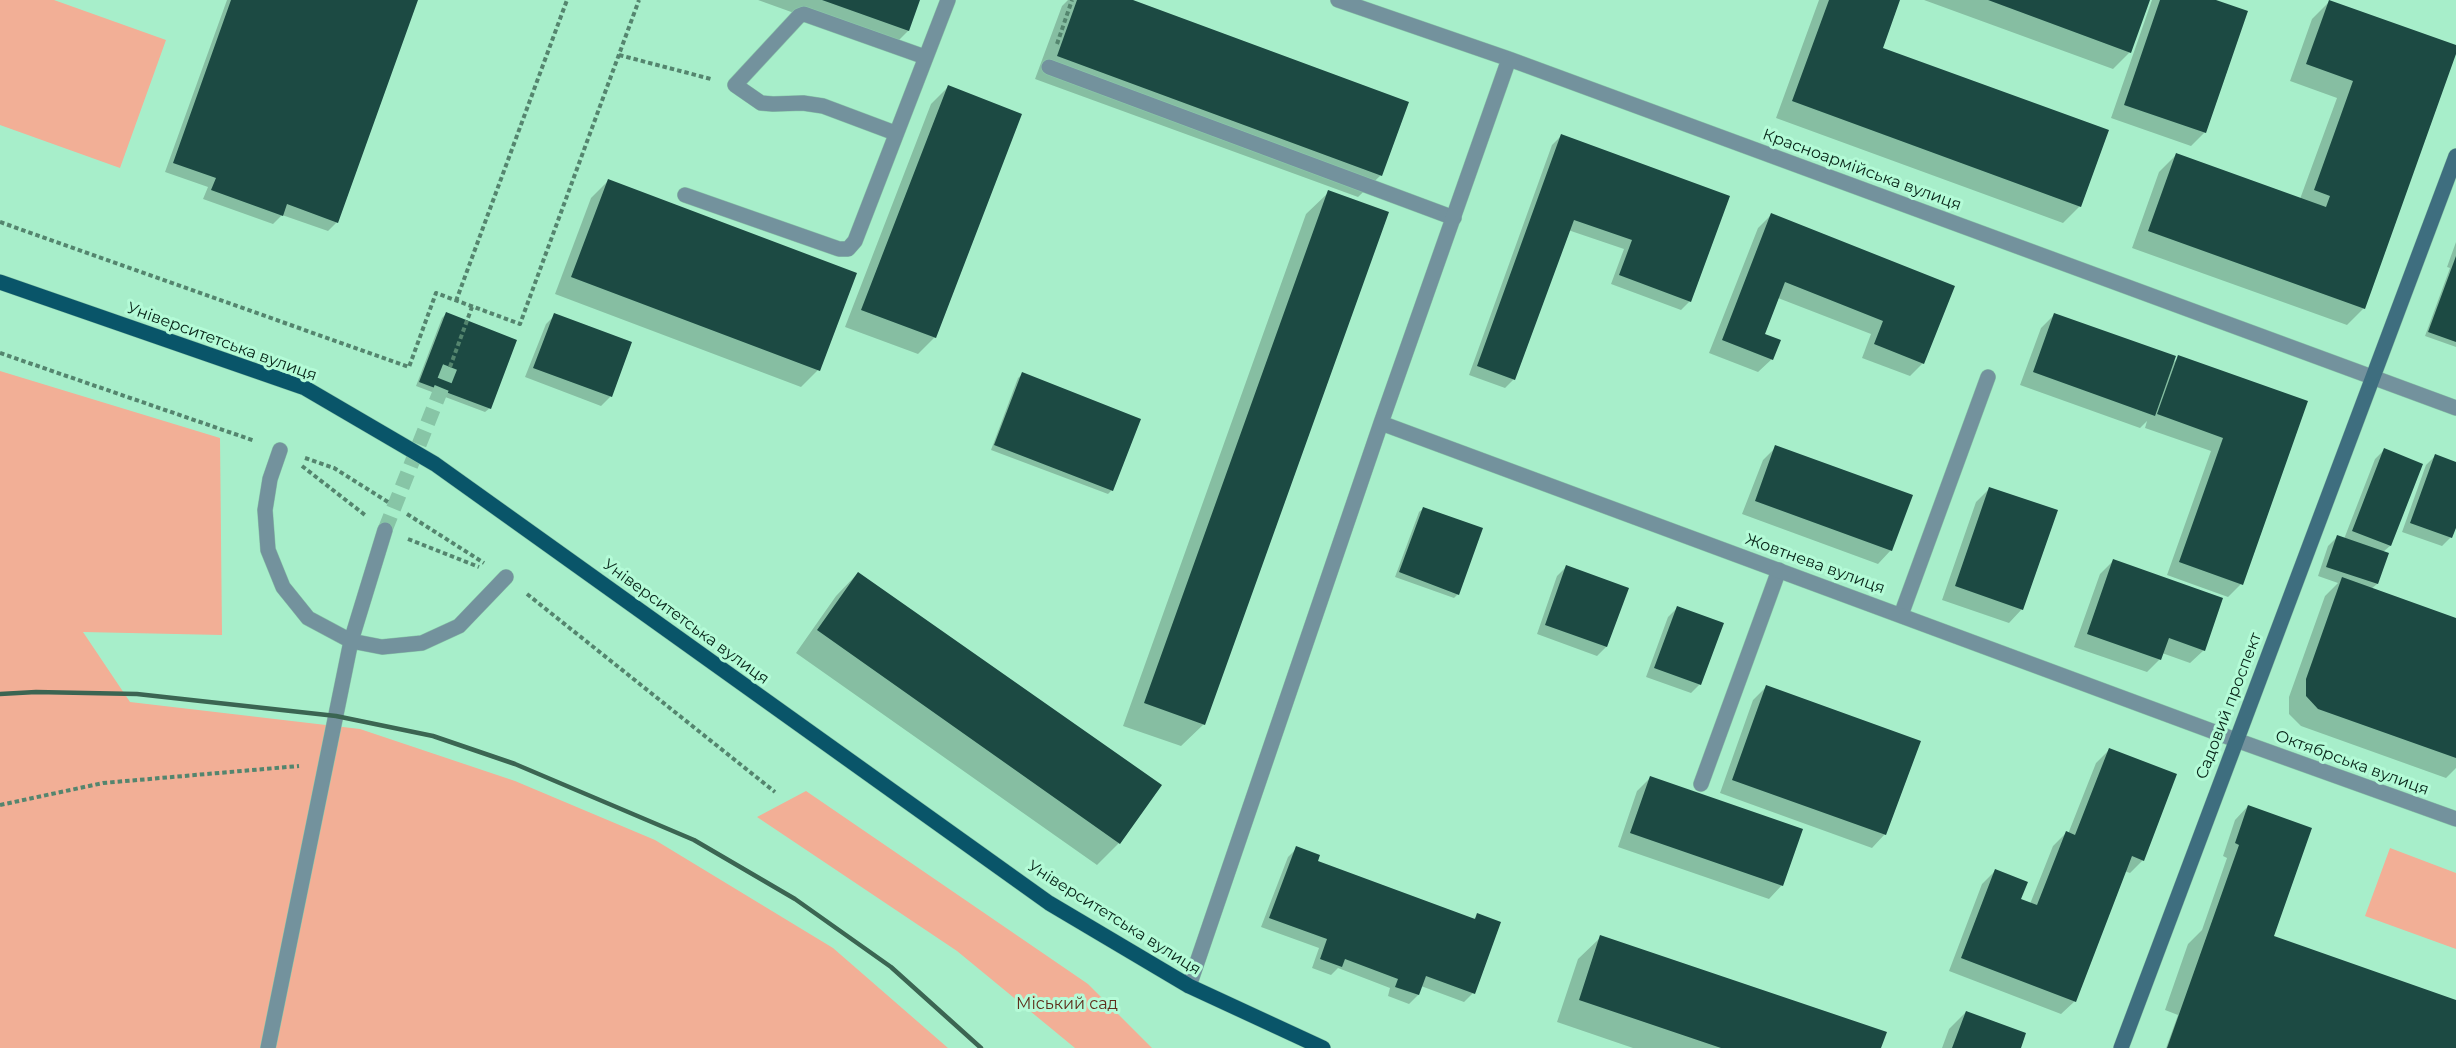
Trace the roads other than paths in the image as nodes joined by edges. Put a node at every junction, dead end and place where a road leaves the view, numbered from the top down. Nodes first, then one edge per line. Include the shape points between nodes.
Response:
1 (948, 0) edge
2 (1338, 0) edge
3 (925, 57) junction
4 (1509, 59) junction
5 (1049, 68) road end
6 (895, 133) junction
7 (2456, 156) edge
8 (685, 195) dead end
9 (1454, 218) junction
10 (0, 282) edge
11 (1988, 377) dead end
12 (2373, 377) junction
13 (2456, 408) edge
14 (1381, 423) junction
15 (280, 450) dead end
16 (385, 530) tunnel mouth
17 (1779, 570) junction
18 (506, 577) dead end
19 (1901, 615) junction
20 (351, 641) junction
21 (2236, 740) junction
22 (1701, 784) dead end
23 (2456, 819) edge
24 (1189, 986) junction
25 (268, 1048) edge
26 (1323, 1048) edge
27 (2121, 1048) edge

1 - 3 street
2 - 4 street, Красноармійська вулиця
3 - 6 street
3 - 6 street via 804,14 735,84 760,103 824,106
4 - 9 street
4 - 12 street, Красноармійська вулиця
5 - 9 street
6 - 8 street via 855,240 848,249
7 - 12 street, Садовий проспект
9 - 14 street
10 - 24 main road, Університетська вулиця via 305,388 435,464 1049,903
11 - 19 street
12 - 13 street, Красноармійська вулиця
12 - 21 street, Садовий проспект
14 - 17 street, Жовтнева вулиця
14 - 24 street
15 - 20 street via 265,510 268,550 283,587 308,618
16 - 20 street
17 - 19 street, Жовтнева вулиця
17 - 22 street
18 - 20 street via 459,626 422,642 382,647
19 - 21 street, Жовтнева вулиця
20 - 25 street
21 - 23 street, Октябрська вулиця
21 - 27 street, Садовий проспект
24 - 26 main road, Університетська вулиця

